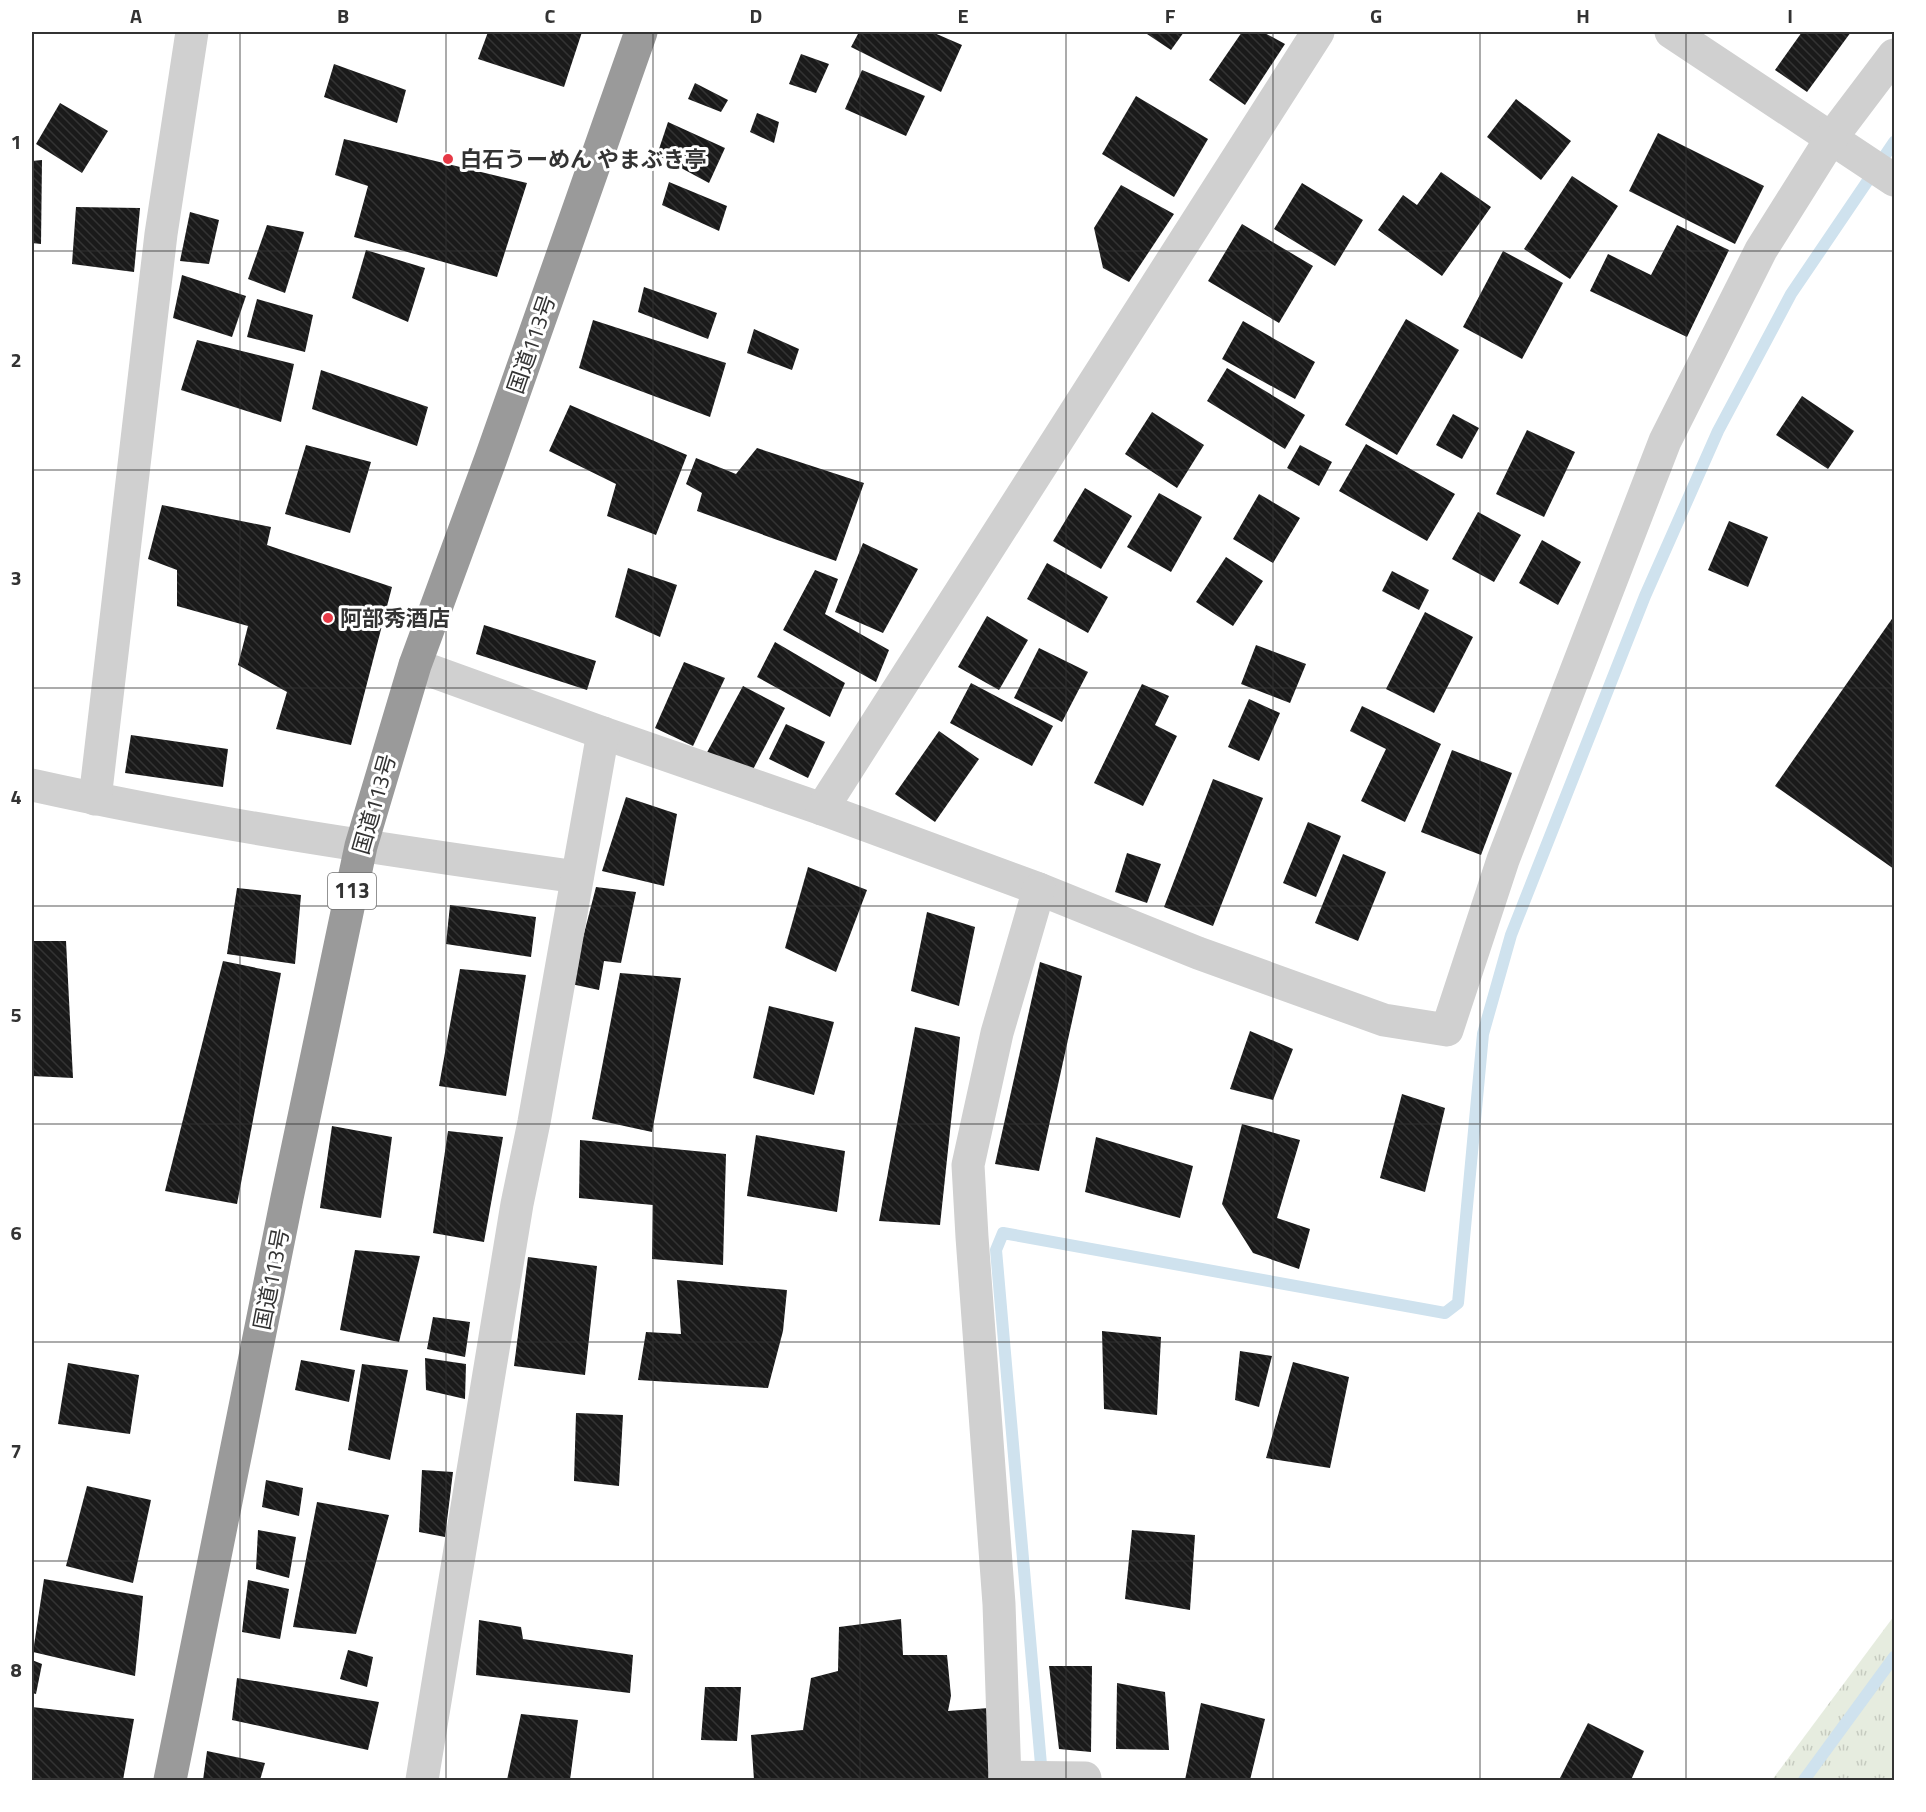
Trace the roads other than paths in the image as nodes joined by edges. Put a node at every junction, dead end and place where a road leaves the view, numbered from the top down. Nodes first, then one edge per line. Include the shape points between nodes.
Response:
1 (192, 32) edge
2 (641, 32) edge
3 (1318, 32) edge
4 (1671, 32) edge
5 (1894, 55) edge
6 (1838, 142) junction
7 (1894, 180) edge
8 (415, 665) junction
9 (603, 734) junction
10 (32, 784) edge
11 (95, 799) junction
12 (822, 809) junction
13 (361, 846) junction
14 (577, 877) junction
15 (1039, 889) junction
16 (1085, 1778) dead end
17 (1005, 1779) edge
18 (170, 1780) edge
19 (422, 1780) edge

1 - 11 street via 161,234
2 - 8 highway, 国道113号 / 113
3 - 12 street
4 - 6 street
5 - 6 street
6 - 7 street
6 - 15 street via 1761,250 1665,441 1503,860 1448,1030 1384,1020
8 - 9 street
8 - 13 highway, 国道113号 / 113
9 - 12 street
9 - 14 street
10 - 11 street
11 - 13 street
12 - 15 street
13 - 14 street
13 - 18 highway, 国道113号 / 113
14 - 19 street via 517,1204
15 - 17 street via 997,1033 968,1165 999,1604
16 - 17 street

